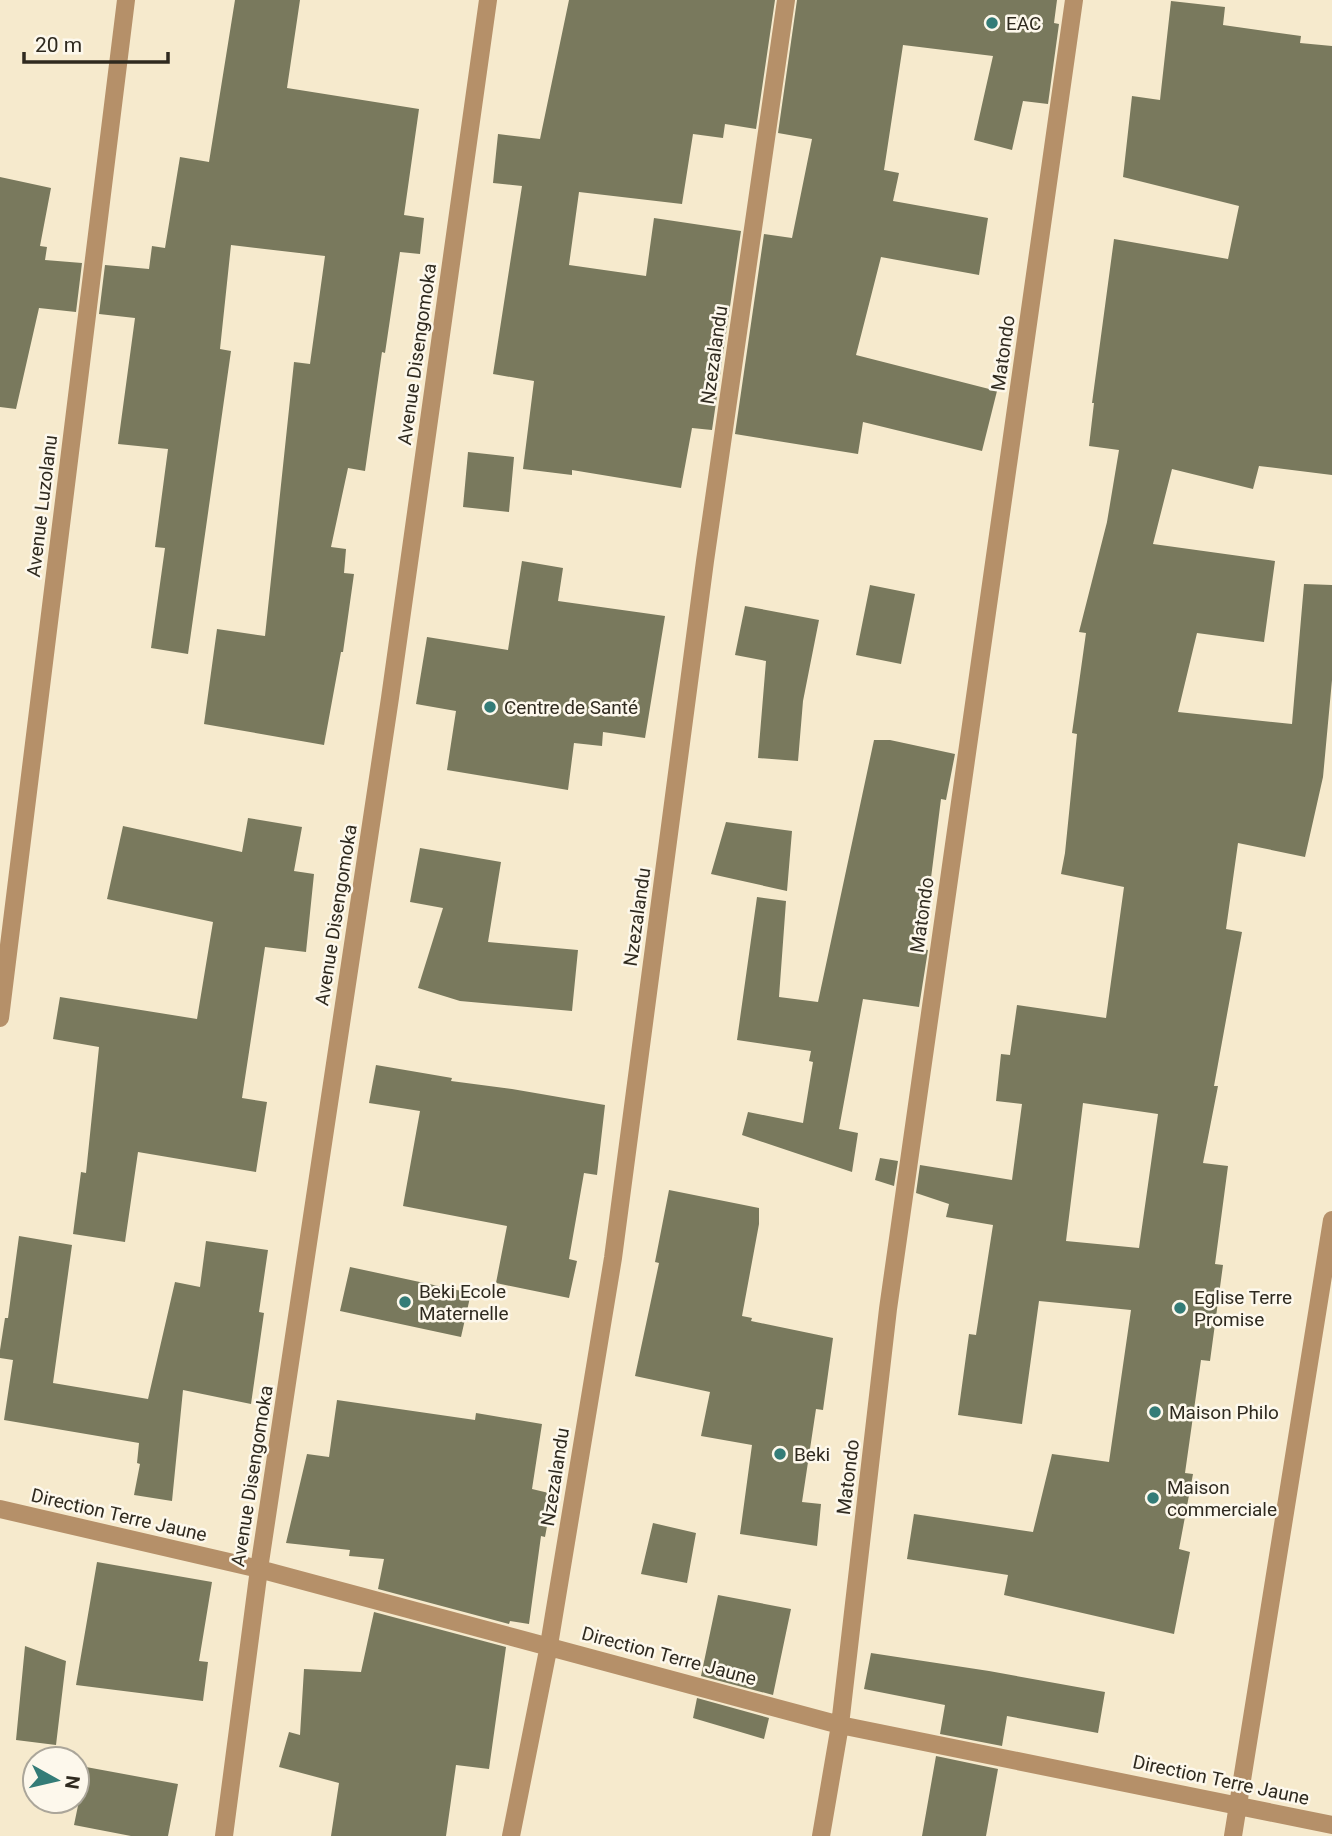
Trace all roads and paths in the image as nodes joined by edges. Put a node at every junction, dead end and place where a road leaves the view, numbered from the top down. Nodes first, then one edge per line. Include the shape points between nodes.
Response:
1 (126, 0) edge
2 (488, 0) edge
3 (786, 0) edge
4 (1074, 0) edge
5 (0, 1018) edge
6 (1332, 1220) edge
7 (0, 1509) edge
8 (259, 1569) junction
9 (549, 1645) junction
10 (840, 1725) junction
11 (1238, 1804) junction
12 (1332, 1825) edge
13 (224, 1836) edge
14 (512, 1836) edge
15 (821, 1836) edge
16 (1233, 1836) edge

1 - 5 street, Avenue Luzolanu
2 - 8 street, Avenue Disengomoka via 390,698
3 - 9 street, Nzezalandu via 703,575 613,1258
4 - 10 street, Matondo via 888,1308
6 - 11 street
7 - 8 street, Direction Terre Jaune
8 - 9 street, Direction Terre Jaune
8 - 13 street, Avenue Disengomoka
9 - 10 street, Direction Terre Jaune
9 - 14 street, Nzezalandu
10 - 11 street, Direction Terre Jaune
10 - 15 street, Matondo
11 - 12 street, Direction Terre Jaune
11 - 16 street

